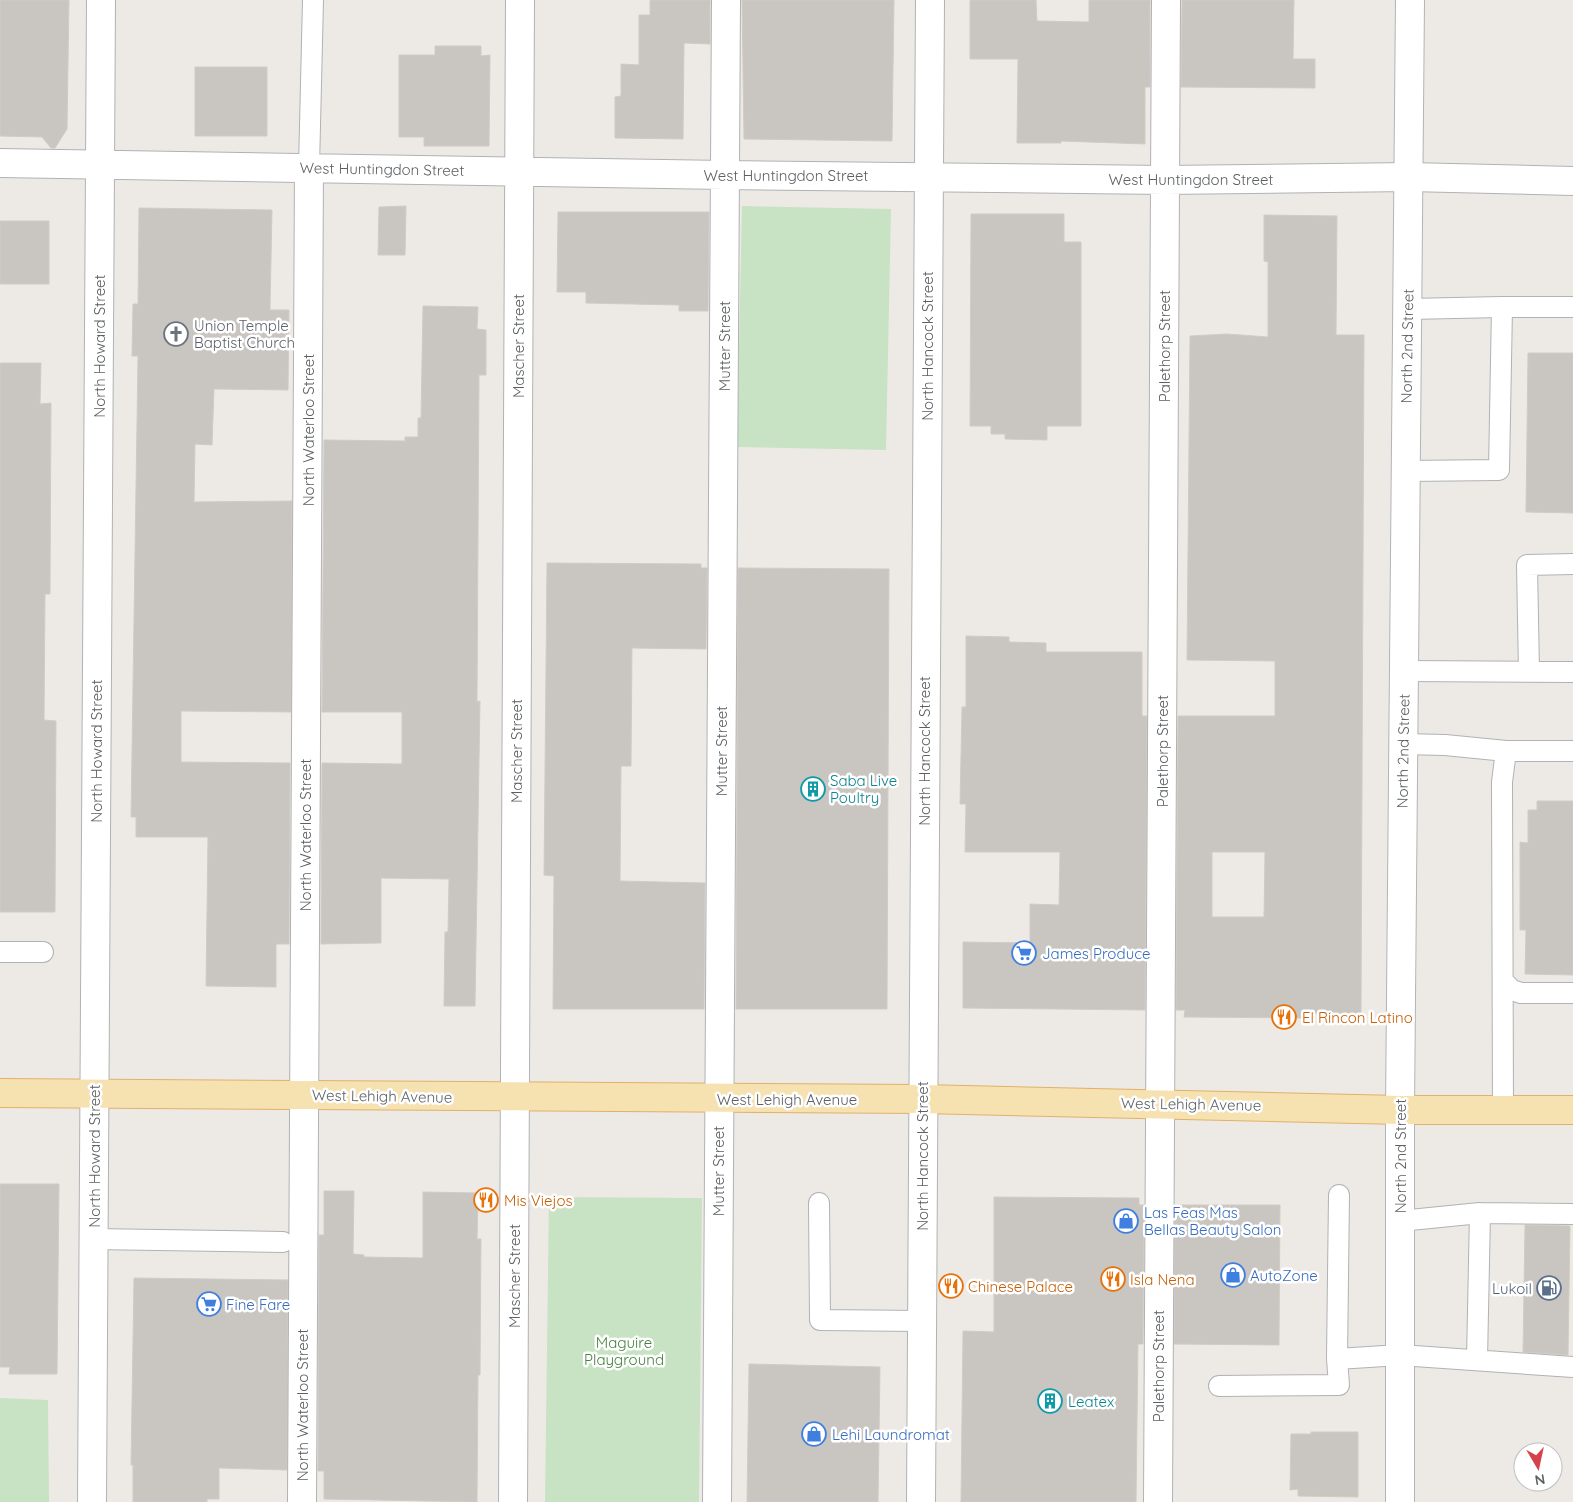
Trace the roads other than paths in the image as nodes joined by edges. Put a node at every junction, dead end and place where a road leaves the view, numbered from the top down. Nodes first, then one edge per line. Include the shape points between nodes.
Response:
1 (101, 0) edge
2 (313, 0) edge
3 (520, 0) edge
4 (726, 0) edge
5 (930, 0) edge
6 (1166, 0) edge
7 (1410, 0) edge
8 (0, 163) edge
9 (100, 165) junction
10 (310, 167) junction
11 (519, 171) junction
12 (725, 175) junction
13 (928, 176) junction
14 (1409, 177) junction
15 (1166, 180) junction
16 (1573, 181) edge
17 (1502, 307) junction
18 (1573, 307) edge
19 (1408, 309) junction
20 (1406, 471) junction
21 (1573, 564) edge
22 (1404, 671) junction
23 (1529, 672) junction
24 (1573, 672) edge
25 (1403, 744) junction
26 (1506, 751) junction
27 (1573, 752) edge
28 (0, 952) edge
29 (43, 952) dead end
30 (1503, 981) junction
31 (1573, 993) edge
32 (0, 1093) edge
33 (94, 1093) junction
34 (301, 1095) junction
35 (515, 1097) junction
36 (718, 1098) junction
37 (922, 1100) junction
38 (1159, 1103) junction
39 (1400, 1110) junction
40 (1503, 1110) junction
41 (1573, 1110) edge
42 (1339, 1194) dead end
43 (819, 1203) dead end
44 (1480, 1214) junction
45 (1573, 1214) edge
46 (1400, 1221) junction
47 (93, 1239) junction
48 (283, 1242) dead end
49 (921, 1320) junction
50 (1400, 1355) junction
51 (1337, 1359) junction
52 (1477, 1360) junction
53 (1573, 1367) edge
54 (1219, 1386) dead end
55 (92, 1502) edge
56 (302, 1502) edge
57 (513, 1502) edge
58 (717, 1502) edge
59 (921, 1502) edge
60 (1158, 1502) edge
61 (1400, 1502) edge

1 - 9 street, North Howard Street
2 - 10 lane
3 - 11 street, Mascher Street
4 - 12 street, Mutter Street
5 - 13 street, North Hancock Street
6 - 15 street, Palethorp Street
7 - 14 street, North 2nd Street
8 - 9 street, West Huntingdon Street
9 - 10 street, West Huntingdon Street
9 - 33 street, North Howard Street
10 - 11 street, West Huntingdon Street
10 - 34 street, North Waterloo Street
11 - 12 street, West Huntingdon Street
11 - 35 street, Mascher Street
12 - 13 street, West Huntingdon Street
12 - 36 street, Mutter Street
13 - 15 street, West Huntingdon Street
13 - 37 street, North Hancock Street
14 - 15 street, West Huntingdon Street
14 - 16 street, West Huntingdon Street
14 - 19 street, North 2nd Street
15 - 38 street, Palethorp Street
17 - 18 lane
17 - 19 lane
17 - 20 lane via 1500,470
19 - 20 street, North 2nd Street
20 - 22 street, North 2nd Street
21 - 23 lane via 1527,565
22 - 23 lane
22 - 25 street, North 2nd Street
23 - 24 lane
25 - 26 lane
25 - 39 street, North 2nd Street
26 - 27 lane
26 - 30 lane via 1502,782
28 - 29 lane
30 - 31 lane via 1520,993
30 - 40 lane
32 - 33 main road, West Lehigh Avenue
33 - 34 main road, West Lehigh Avenue
33 - 47 street, North Howard Street
34 - 35 main road, West Lehigh Avenue
34 - 56 street, North Waterloo Street
35 - 36 main road, West Lehigh Avenue
35 - 57 street, Mascher Street
36 - 37 main road, West Lehigh Avenue
36 - 58 street, Mutter Street
37 - 38 main road, West Lehigh Avenue
37 - 49 street, North Hancock Street
38 - 39 main road, West Lehigh Avenue
38 - 60 street, Palethorp Street
39 - 40 main road, West Lehigh Avenue
39 - 46 street, North 2nd Street
40 - 41 main road, West Lehigh Avenue
42 - 51 lane
43 - 49 lane via 820,1320
44 - 45 lane
44 - 46 lane
44 - 52 lane
46 - 50 street, North 2nd Street
47 - 48 lane
47 - 55 street, North Howard Street
49 - 59 street, North Hancock Street
50 - 51 lane
50 - 52 lane
50 - 61 street, North 2nd Street
51 - 54 lane via 1338,1385
52 - 53 lane

